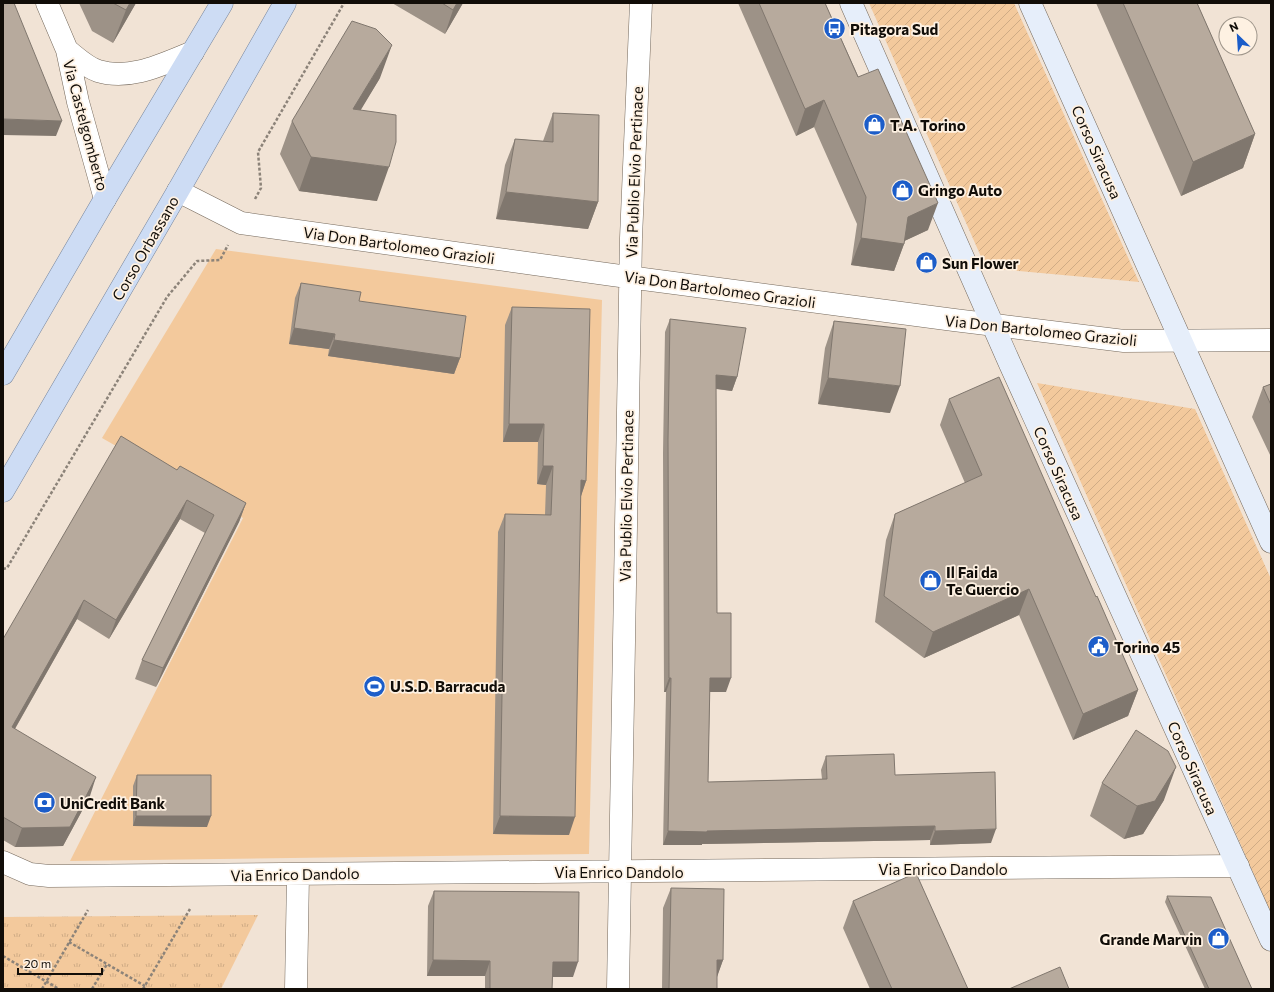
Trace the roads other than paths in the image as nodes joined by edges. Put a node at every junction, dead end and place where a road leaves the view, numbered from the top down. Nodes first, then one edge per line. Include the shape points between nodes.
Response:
1 (47, 3) edge
2 (222, 3) edge
3 (285, 3) edge
4 (641, 3) edge
5 (852, 3) edge
6 (1030, 3) edge
7 (67, 50) junction
8 (193, 52) junction
9 (178, 191) junction
10 (105, 199) junction
11 (630, 277) junction
12 (993, 324) junction
13 (1271, 340) edge
14 (1181, 341) junction
15 (3, 374) edge
16 (3, 492) edge
17 (1271, 542) edge
18 (3, 862) edge
19 (1238, 866) junction
20 (620, 872) junction
21 (298, 874) junction
22 (1271, 940) edge
23 (296, 989) edge
24 (618, 989) edge

1 - 7 street, Via Castelgomberto
2 - 8 main road
3 - 9 main road, Corso Orbassano
4 - 11 street, Via Publio Elvio Pertinace
5 - 12 street, Corso Siracusa
6 - 14 street, Corso Siracusa
7 - 8 street, Via Castelgomberto via 97,71 113,74 135,73
7 - 10 street, Via Castelgomberto via 78,102
8 - 10 main road
9 - 11 street, Via Don Bartolomeo Grazioli via 241,223
9 - 16 main road, Corso Orbassano
10 - 15 main road
11 - 12 street, Via Don Bartolomeo Grazioli
11 - 20 street, Via Publio Elvio Pertinace
12 - 14 street, Via Don Bartolomeo Grazioli via 1124,341
12 - 19 street, Corso Siracusa
13 - 14 street, Via Don Bartolomeo Grazioli
14 - 17 street, Corso Siracusa
18 - 21 street, Via Enrico Dandolo via 30,874 48,876
19 - 20 street, Via Enrico Dandolo
19 - 22 street, Corso Siracusa
20 - 21 street, Via Enrico Dandolo
20 - 24 street, Via Publio Elvio Pertinace
21 - 23 street

